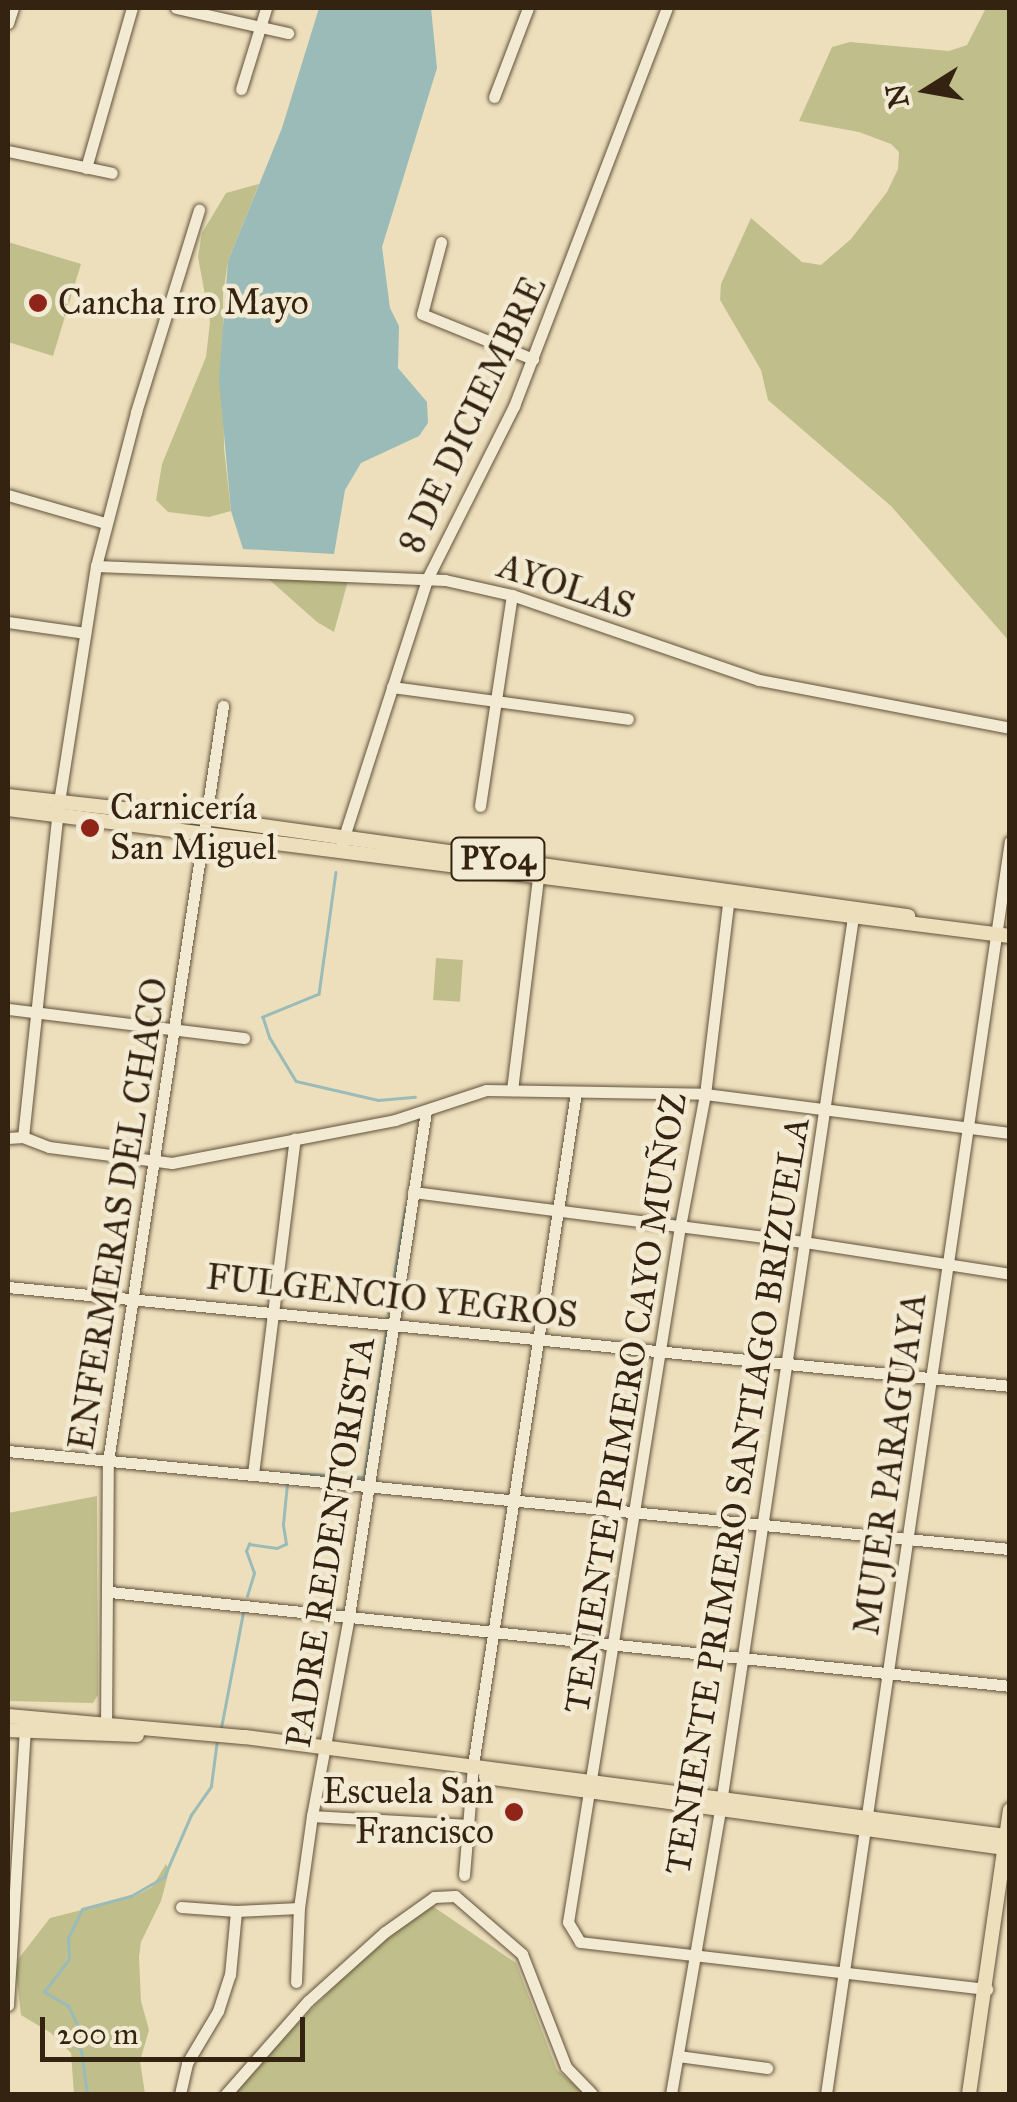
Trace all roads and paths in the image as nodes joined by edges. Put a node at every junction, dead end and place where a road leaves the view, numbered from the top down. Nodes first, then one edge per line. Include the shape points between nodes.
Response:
1 (13, 8) edge
2 (132, 8) edge
3 (176, 8) edge
4 (266, 8) edge
5 (528, 8) edge
6 (667, 8) edge
7 (8, 23) edge
8 (260, 26) junction
9 (288, 33) dead end
10 (241, 88) dead end
11 (494, 98) dead end
12 (8, 150) edge
13 (86, 168) junction
14 (112, 173) dead end
15 (198, 210) dead end
16 (441, 242) dead end
17 (533, 359) junction
18 (8, 495) edge
19 (106, 523) junction
20 (96, 566) junction
21 (428, 579) junction
22 (512, 595) junction
23 (8, 622) edge
24 (86, 633) junction
25 (392, 687) junction
26 (495, 702) junction
27 (223, 706) dead end
28 (628, 719) dead end
29 (1010, 728) edge
30 (8, 796) edge
31 (480, 806) dead end
32 (8, 808) edge
33 (58, 808) junction
34 (204, 824) junction
35 (1010, 841) edge
36 (342, 843) junction
37 (538, 876) junction
38 (729, 896) junction
39 (853, 911) junction
40 (998, 935) edge
41 (8, 1010) edge
42 (35, 1016) junction
43 (175, 1032) junction
44 (244, 1038) dead end
45 (512, 1090) junction
46 (576, 1093) junction
47 (705, 1094) junction
48 (827, 1108) junction
49 (426, 1111) junction
50 (970, 1128) junction
51 (1010, 1133) edge
52 (24, 1137) junction
53 (8, 1138) edge
54 (295, 1139) junction
55 (155, 1164) junction
56 (413, 1192) junction
57 (559, 1210) junction
58 (680, 1226) junction
59 (804, 1242) junction
60 (947, 1265) junction
61 (1010, 1274) edge
62 (8, 1287) edge
63 (133, 1299) junction
64 (274, 1315) junction
65 (394, 1322) junction
66 (540, 1339) junction
67 (659, 1352) junction
68 (785, 1364) junction
69 (931, 1378) junction
70 (1010, 1386) edge
71 (8, 1450) edge
72 (108, 1462) junction
73 (253, 1474) junction
74 (367, 1484) junction
75 (516, 1498) junction
76 (635, 1511) junction
77 (760, 1524) junction
78 (908, 1540) junction
79 (1010, 1549) edge
80 (110, 1592) junction
81 (349, 1616) junction
82 (495, 1634) junction
83 (614, 1644) junction
84 (741, 1658) junction
85 (889, 1673) junction
86 (1010, 1686) edge
87 (8, 1716) edge
88 (25, 1724) junction
89 (106, 1728) junction
90 (8, 1730) edge
91 (325, 1752) junction
92 (472, 1770) junction
93 (591, 1786) junction
94 (720, 1803) junction
95 (1010, 1810) edge
96 (312, 1816) junction
97 (867, 1822) junction
98 (468, 1825) junction
99 (1008, 1843) edge
100 (464, 1876) dead end
101 (181, 1907) dead end
102 (299, 1908) junction
103 (236, 1911) junction
104 (10, 1920) edge
105 (691, 1957) junction
106 (846, 1974) junction
107 (296, 1982) dead end
108 (987, 1990) junction
109 (8, 2004) edge
110 (678, 2056) junction
111 (767, 2068) dead end
112 (180, 2094) edge
113 (226, 2094) edge
114 (592, 2094) edge
115 (671, 2094) edge
116 (826, 2094) edge
117 (969, 2094) edge

1 - 7 street
2 - 13 street
3 - 8 street
4 - 8 street
5 - 11 street
6 - 17 street, 8 DE DICIEMBRE
8 - 9 street
8 - 10 street
12 - 13 street
13 - 14 street
15 - 19 street
16 - 17 street via 422,314
17 - 21 street, 8 DE DICIEMBRE
18 - 19 street
19 - 20 street
20 - 21 street, AYOLAS
20 - 24 street
21 - 22 street, AYOLAS
21 - 25 street, 8 DE DICIEMBRE
22 - 26 street
22 - 29 street, AYOLAS via 759,680
23 - 24 street
24 - 33 street
25 - 26 street
25 - 36 street, 8 DE DICIEMBRE
26 - 28 street
26 - 31 street
27 - 34 street, ENFERMERAS DEL CHACO
30 - 33 main road, PY04
32 - 33 main road, PY04
33 - 34 main road, PY04
33 - 42 street
34 - 36 main road, PY04
34 - 43 street, ENFERMERAS DEL CHACO
35 - 40 street, MUJER PARAGUAYA
36 - 37 main road, PY04
36 - 38 main road, PY04
37 - 38 main road, PY04
37 - 45 street
38 - 39 main road, PY04
38 - 47 street, TENIENTE PRIMERO CAYO MUÑOZ
39 - 40 main road, PY04
39 - 48 street, TENIENTE PRIMERO SANTIAGO BRIZUELA
40 - 50 street, MUJER PARAGUAYA
41 - 42 street
42 - 43 street
42 - 52 street
43 - 44 street
43 - 55 street, ENFERMERAS DEL CHACO
45 - 46 street
45 - 49 street via 464,1094
46 - 47 street
46 - 57 street
47 - 48 street
47 - 58 street, TENIENTE PRIMERO CAYO MUÑOZ
48 - 50 street
48 - 59 street, TENIENTE PRIMERO SANTIAGO BRIZUELA
49 - 54 street
49 - 56 street, PADRE REDENTORISTA
50 - 51 street
50 - 60 street, MUJER PARAGUAYA
52 - 53 street
52 - 55 street
54 - 55 street
54 - 64 street
55 - 63 street, ENFERMERAS DEL CHACO
56 - 57 street
56 - 65 street, PADRE REDENTORISTA
57 - 58 street
57 - 66 street
58 - 59 street
58 - 67 street, TENIENTE PRIMERO CAYO MUÑOZ
59 - 60 street
59 - 68 street, TENIENTE PRIMERO SANTIAGO BRIZUELA
60 - 61 street
60 - 69 street, MUJER PARAGUAYA
62 - 63 street, FULGENCIO YEGROS
63 - 64 street, FULGENCIO YEGROS
63 - 72 street, ENFERMERAS DEL CHACO
64 - 65 street, FULGENCIO YEGROS
64 - 73 street
65 - 66 street, FULGENCIO YEGROS
65 - 74 street, PADRE REDENTORISTA
66 - 67 street, FULGENCIO YEGROS
66 - 75 street
67 - 68 street, FULGENCIO YEGROS
67 - 76 street, TENIENTE PRIMERO CAYO MUÑOZ
68 - 69 street, FULGENCIO YEGROS
68 - 77 street, TENIENTE PRIMERO SANTIAGO BRIZUELA
69 - 70 street, FULGENCIO YEGROS
69 - 78 street, MUJER PARAGUAYA
71 - 72 street
72 - 73 street
72 - 80 street, ENFERMERAS DEL CHACO
73 - 74 street
74 - 75 street
74 - 81 street, PADRE REDENTORISTA
75 - 76 street
75 - 82 street
76 - 77 street
76 - 83 street, TENIENTE PRIMERO CAYO MUÑOZ
77 - 78 street
77 - 84 street, TENIENTE PRIMERO SANTIAGO BRIZUELA
78 - 79 street
78 - 85 street, MUJER PARAGUAYA
80 - 81 street
80 - 89 street, ENFERMERAS DEL CHACO
81 - 82 street
81 - 91 street, PADRE REDENTORISTA
82 - 83 street
82 - 92 street
83 - 84 street
83 - 93 street, TENIENTE PRIMERO CAYO MUÑOZ
84 - 85 street
84 - 94 street, TENIENTE PRIMERO SANTIAGO BRIZUELA
85 - 86 street
85 - 97 street, MUJER PARAGUAYA
87 - 88 main road
88 - 89 main road
88 - 90 main road
88 - 104 street
89 - 91 main road
91 - 92 main road
91 - 96 street, PADRE REDENTORISTA
92 - 93 main road
92 - 98 street
93 - 94 main road
93 - 105 street, TENIENTE PRIMERO CAYO MUÑOZ via 568,1922 580,1942
94 - 97 main road
94 - 105 street, TENIENTE PRIMERO SANTIAGO BRIZUELA
95 - 99 main road
96 - 98 street
96 - 102 street, PADRE REDENTORISTA
97 - 99 main road
97 - 106 street, MUJER PARAGUAYA
98 - 100 street
99 - 108 main road
101 - 103 street
102 - 103 street
102 - 107 street, PADRE REDENTORISTA
103 - 112 street via 230,1975
104 - 109 street
105 - 106 street
105 - 110 street, TENIENTE PRIMERO SANTIAGO BRIZUELA
106 - 108 street
106 - 116 street, MUJER PARAGUAYA
108 - 117 main road
110 - 111 street
110 - 115 street, TENIENTE PRIMERO SANTIAGO BRIZUELA
113 - 114 street via 308,2001 385,1932 434,1897 455,1896 522,1954 566,2068

